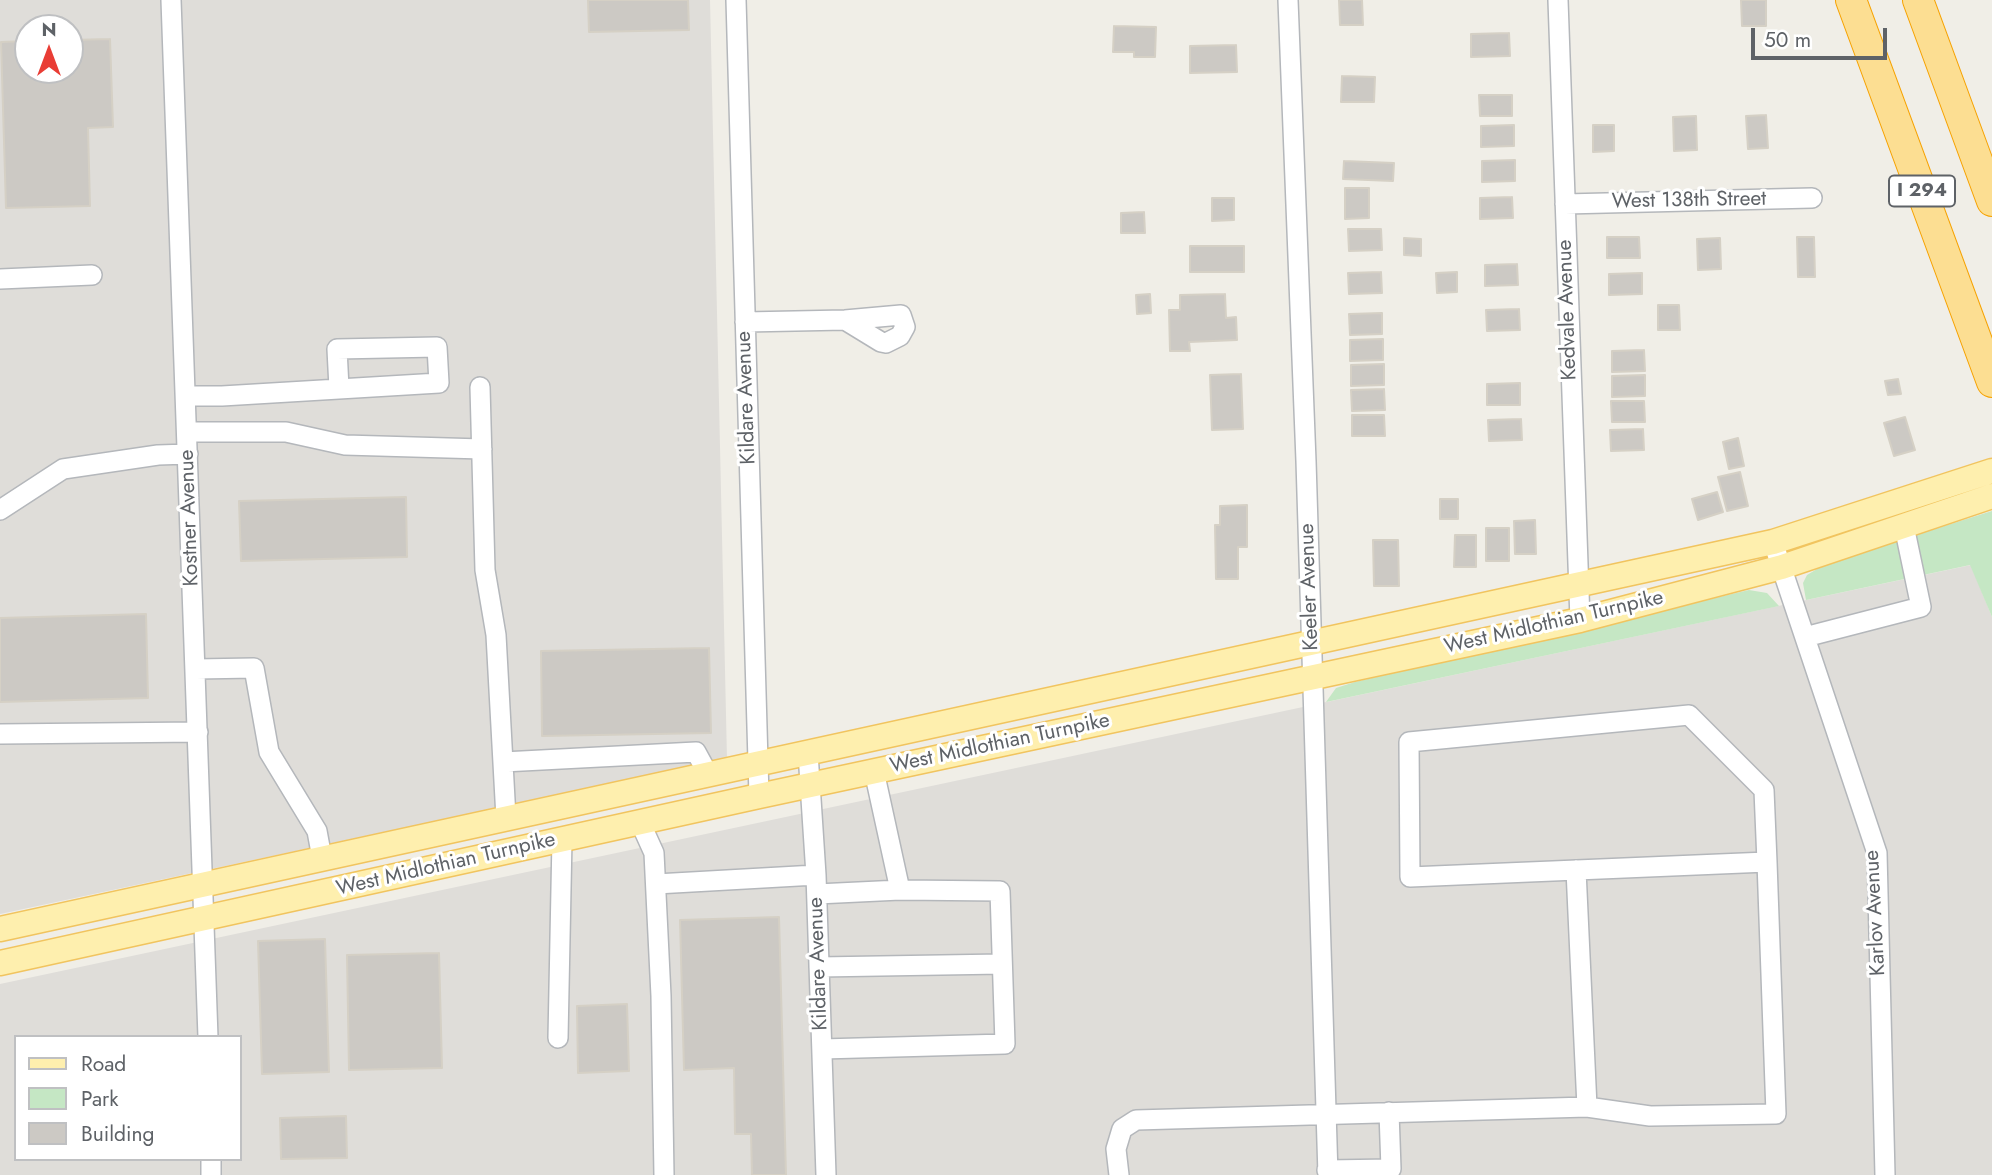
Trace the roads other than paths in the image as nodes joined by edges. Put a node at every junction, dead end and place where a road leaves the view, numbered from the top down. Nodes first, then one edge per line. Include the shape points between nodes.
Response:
1 (171, 0) edge
2 (736, 0) edge
3 (1288, 0) edge
4 (1558, 0) edge
5 (1851, 0) edge
6 (1918, 0) edge
7 (1812, 198) dead end
8 (1992, 201) edge
9 (1565, 204) junction
10 (92, 275) dead end
11 (0, 279) edge
12 (845, 320) dead end
13 (745, 322) junction
14 (1992, 382) edge
15 (480, 387) dead end
16 (340, 388) junction
17 (186, 396) junction
18 (187, 432) junction
19 (482, 449) junction
20 (188, 454) junction
21 (1992, 471) edge
22 (1992, 496) edge
23 (0, 510) edge
24 (1904, 526) junction
25 (1773, 542) junction
26 (1782, 567) junction
27 (1578, 586) junction
28 (1580, 620) junction
29 (1805, 637) junction
30 (1311, 643) junction
31 (196, 669) junction
32 (1312, 676) junction
33 (198, 732) junction
34 (0, 734) edge
35 (808, 753) junction
36 (503, 762) junction
37 (758, 763) junction
38 (874, 771) junction
39 (708, 774) junction
40 (810, 785) junction
41 (759, 796) junction
42 (506, 818) junction
43 (640, 822) junction
44 (562, 839) junction
45 (322, 858) junction
46 (1767, 862) junction
47 (1576, 870) junction
48 (204, 884) junction
49 (656, 884) junction
50 (816, 885) junction
51 (900, 890) junction
52 (204, 918) junction
53 (0, 929) edge
54 (0, 963) edge
55 (1002, 964) junction
56 (819, 967) junction
57 (208, 1035) edge
58 (558, 1038) dead end
59 (822, 1048) junction
60 (1587, 1107) junction
61 (1389, 1112) junction
62 (1325, 1114) junction
63 (1327, 1172) edge
64 (664, 1175) edge
65 (827, 1175) edge
66 (1119, 1175) edge
67 (1885, 1175) edge

1 - 17 street, Kostner Avenue
2 - 13 street, Kildare Avenue
3 - 30 street, Keeler Avenue
4 - 9 street, Kedvale Avenue
5 - 14 highway, I 294
6 - 8 highway, I 294
7 - 9 street, West 138th Street
9 - 27 street, Kedvale Avenue
10 - 11 street
12 - 13 street
13 - 37 street, Kildare Avenue
15 - 19 street
16 - 16 street via 439,383 437,347 337,349
16 - 17 street
17 - 18 street, Kostner Avenue
18 - 19 street via 285,432 345,445
18 - 20 street, Kostner Avenue
19 - 36 street via 485,570 496,635
20 - 23 street via 63,469
20 - 31 street, Kostner Avenue
21 - 25 main road, West Midlothian Turnpike
22 - 24 main road, West Midlothian Turnpike
24 - 26 main road, West Midlothian Turnpike
24 - 29 street via 1921,607
25 - 26 street, Karlov Avenue
25 - 27 main road, West Midlothian Turnpike
26 - 28 main road, West Midlothian Turnpike
26 - 29 street, Karlov Avenue
27 - 28 street, Kedvale Avenue
27 - 30 main road, West Midlothian Turnpike
28 - 32 main road, West Midlothian Turnpike
29 - 67 street, Karlov Avenue via 1877,853
30 - 32 street, Keeler Avenue
30 - 35 main road, West Midlothian Turnpike
31 - 33 street, Kostner Avenue
31 - 45 street via 254,668 269,752 317,831
32 - 38 main road, West Midlothian Turnpike
32 - 62 street, Keeler Avenue
33 - 34 street
33 - 48 street, Kostner Avenue
35 - 37 main road, West Midlothian Turnpike
35 - 40 street, Kildare Avenue
36 - 39 street via 696,752
36 - 42 street
37 - 39 main road, West Midlothian Turnpike
37 - 41 street, Kildare Avenue
38 - 40 main road, West Midlothian Turnpike
38 - 51 street
39 - 42 main road, West Midlothian Turnpike
40 - 41 main road, West Midlothian Turnpike
40 - 50 street, Kildare Avenue
41 - 43 main road, West Midlothian Turnpike
42 - 45 main road, West Midlothian Turnpike
43 - 44 main road, West Midlothian Turnpike
43 - 49 street via 654,853
44 - 52 main road, West Midlothian Turnpike
44 - 58 street
45 - 48 main road, West Midlothian Turnpike
46 - 47 street
46 - 47 street via 1764,790 1689,715 1409,742 1410,877
46 - 60 street via 1776,1114 1650,1116
47 - 60 street
48 - 52 street, Kostner Avenue
48 - 53 main road, West Midlothian Turnpike
49 - 50 street
49 - 64 street
50 - 51 street
50 - 56 street, Kildare Avenue
51 - 55 street via 1000,891
52 - 54 main road, West Midlothian Turnpike
52 - 57 street, Kostner Avenue
55 - 56 street
55 - 59 street via 1005,1044
56 - 59 street, Kildare Avenue
59 - 65 street, Kildare Avenue
60 - 61 street
61 - 62 street
61 - 63 street via 1391,1169
62 - 63 street, Keeler Avenue
62 - 66 street via 1136,1120 1122,1129 1116,1149

